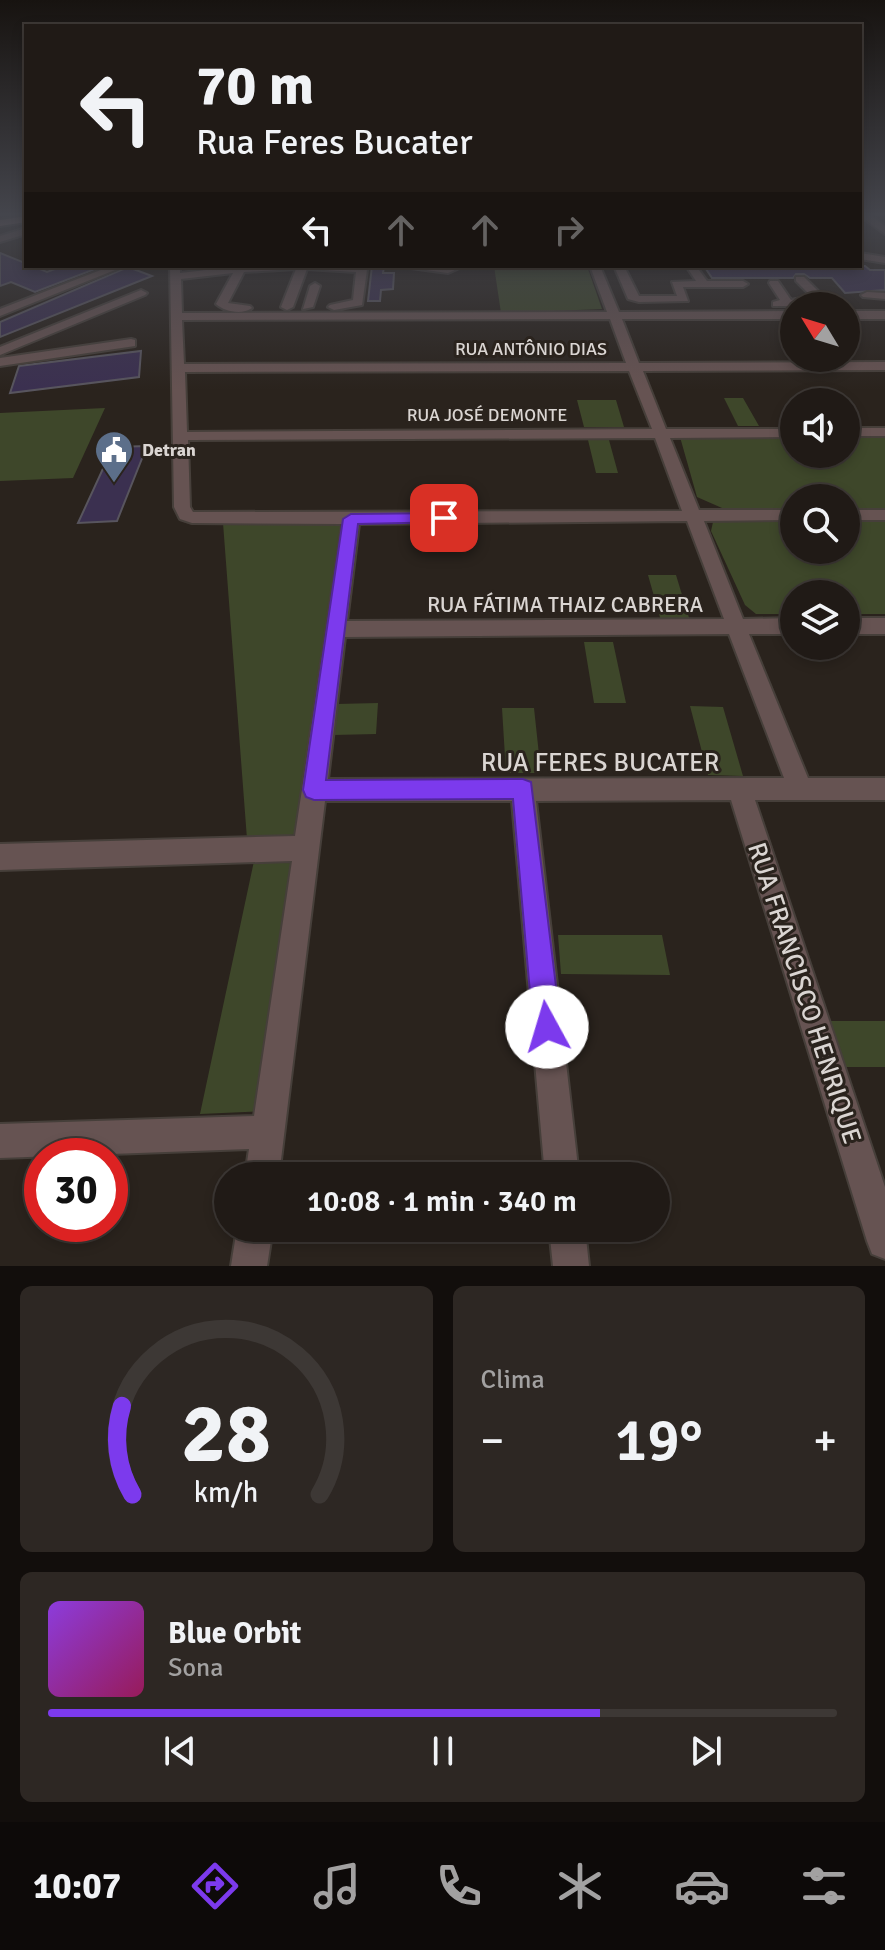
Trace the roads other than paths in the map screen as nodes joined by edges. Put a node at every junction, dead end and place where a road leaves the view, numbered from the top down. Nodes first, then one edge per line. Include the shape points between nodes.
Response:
1 (104, 272) edge
2 (176, 272) edge
3 (239, 272) edge
4 (300, 272) edge
5 (362, 272) edge
6 (597, 272) edge
7 (622, 272) edge
8 (695, 272) edge
9 (800, 279) dead end
10 (774, 283) dead end
11 (704, 284) junction
12 (743, 284) dead end
13 (315, 286) dead end
14 (780, 292) edge
15 (813, 292) edge
16 (141, 293) dead end
17 (867, 295) dead end
18 (885, 296) edge
19 (686, 302) junction
20 (287, 307) junction
21 (307, 307) junction
22 (780, 308) edge
23 (612, 309) junction
24 (780, 309) edge
25 (0, 313) edge
26 (860, 315) edge
27 (885, 315) edge
28 (177, 317) junction
29 (131, 343) dead end
30 (0, 351) edge
31 (0, 362) edge
32 (885, 366) edge
33 (635, 367) junction
34 (178, 368) junction
35 (860, 432) edge
36 (885, 432) edge
37 (661, 433) junction
38 (780, 433) edge
39 (180, 436) junction
40 (780, 515) edge
41 (860, 515) edge
42 (885, 515) edge
43 (693, 516) junction
44 (351, 519) junction
45 (736, 626) junction
46 (780, 626) edge
47 (860, 626) edge
48 (885, 626) edge
49 (336, 629) junction
50 (523, 789) junction
51 (800, 789) junction
52 (885, 789) edge
53 (314, 790) junction
54 (740, 791) junction
55 (306, 848) junction
56 (0, 857) edge
57 (268, 1132) junction
58 (0, 1141) edge
59 (264, 1162) edge
60 (561, 1162) edge
61 (885, 1241) edge
62 (253, 1242) edge
63 (568, 1242) edge
64 (249, 1266) edge
65 (571, 1266) edge

1 - 25 street
2 - 28 street
3 - 20 street via 224,307
4 - 20 street
5 - 21 street via 358,303
6 - 23 street
7 - 19 street via 634,298
8 - 11 street
9 - 15 street
10 - 14 street
11 - 12 street
11 - 19 street via 676,284
13 - 21 street
16 - 30 street
17 - 18 street
19 - 22 street
19 - 23 street
20 - 21 street
23 - 24 street
23 - 28 street
23 - 33 street
26 - 27 street
28 - 34 street
29 - 31 street
32 - 33 street, RUA ANTÔNIO DIAS
33 - 34 street, RUA ANTÔNIO DIAS
33 - 37 street
34 - 39 street
35 - 36 street
37 - 38 street, RUA JOSÉ DEMONTE
37 - 39 street, RUA JOSÉ DEMONTE
37 - 43 street
39 - 44 street via 186,515
40 - 43 street
41 - 42 street
43 - 44 street
43 - 45 street
44 - 49 street
45 - 46 street, RUA FÁTIMA THAIZ CABRERA
45 - 49 street, RUA FÁTIMA THAIZ CABRERA
45 - 51 street
47 - 48 street
49 - 53 street
50 - 53 street, RUA FERES BUCATER
50 - 54 street, RUA FERES BUCATER
50 - 60 street
51 - 52 street, RUA FERES BUCATER
51 - 54 street, RUA FERES BUCATER
53 - 55 street
54 - 61 street, RUA FRANCISCO HENRIQUE
55 - 56 street
55 - 57 street
57 - 58 street
57 - 59 street
62 - 64 street
63 - 65 street

